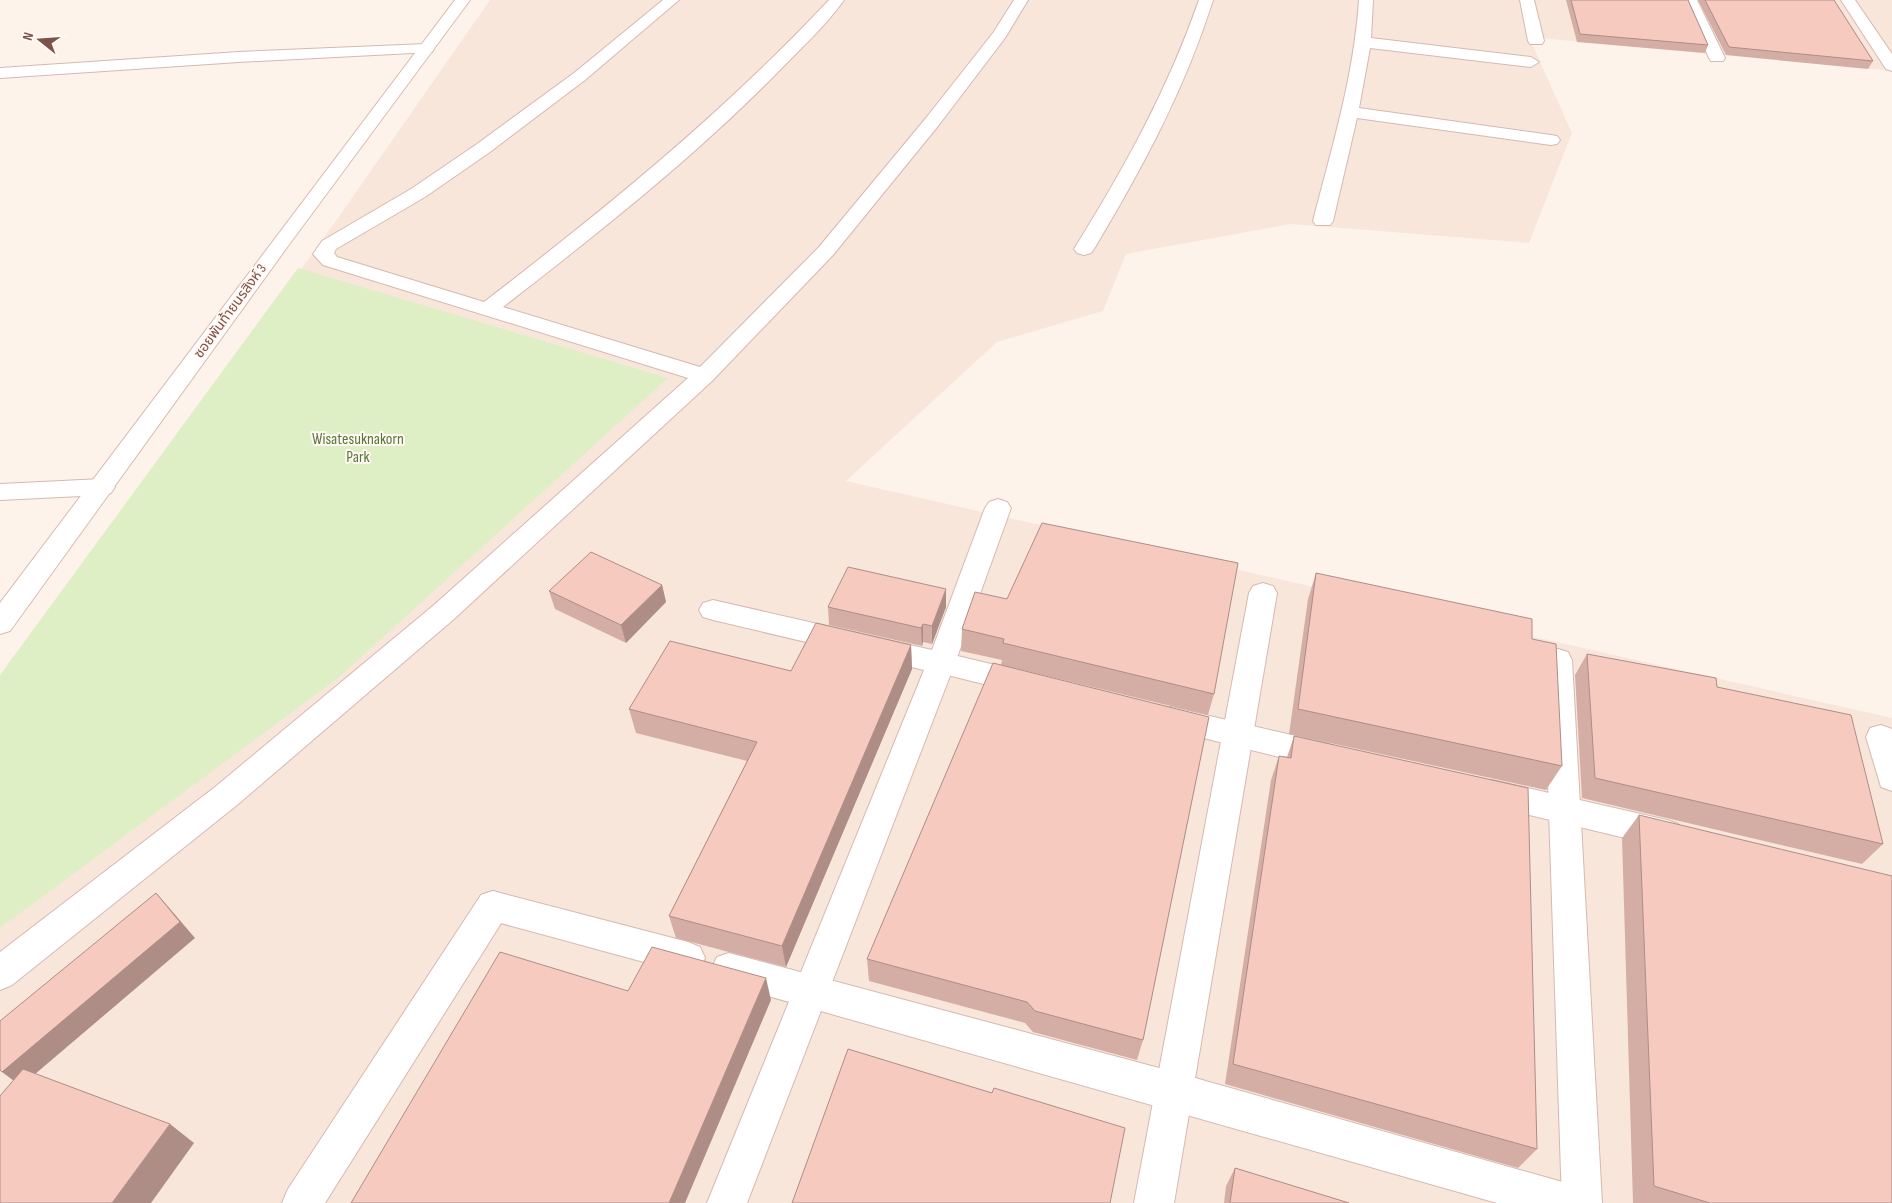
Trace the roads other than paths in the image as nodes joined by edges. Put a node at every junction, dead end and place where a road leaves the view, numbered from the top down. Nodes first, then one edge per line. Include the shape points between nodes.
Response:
1 (463, 0) edge
2 (672, 0) edge
3 (837, 0) edge
4 (1021, 0) edge
5 (1206, 0) edge
6 (1366, 0) edge
7 (1527, 0) edge
8 (1690, 0) edge
9 (1848, 0) edge
10 (1536, 41) dead end
11 (1362, 42) junction
12 (426, 50) junction
13 (1717, 58) dead end
14 (1531, 62) dead end
15 (1892, 66) edge
16 (0, 72) edge
17 (1349, 112) junction
18 (1551, 140) dead end
19 (1323, 221) dead end
20 (1084, 249) dead end
21 (488, 309) junction
22 (704, 376) junction
23 (102, 487) junction
24 (0, 492) edge
25 (998, 508) dead end
26 (1262, 593) dead end
27 (713, 610) dead end
28 (0, 624) edge
29 (1558, 660) edge
30 (941, 663) junction
31 (1055, 691) edge
32 (1141, 712) edge
33 (1237, 736) junction
34 (1882, 737) dead end
35 (1353, 762) edge
36 (1892, 778) edge
37 (1468, 787) edge
38 (1564, 809) junction
39 (1690, 839) edge
40 (0, 973) edge
41 (810, 991) junction
42 (1174, 1091) junction
43 (302, 1203) edge
44 (727, 1203) edge
45 (1154, 1203) edge
46 (1566, 1203) edge
47 (1582, 1203) edge

1 - 12 street, ซอยพันท้ายนรสิงห์ 3
2 - 21 street via 619,45 486,146 329,245 323,254 330,261
3 - 21 street via 748,92 647,182
4 - 22 street via 1000,35 826,251
5 - 20 street via 1179,75 1124,184
6 - 11 street
7 - 10 street
8 - 13 street
9 - 15 street
11 - 14 street
11 - 17 street
12 - 16 street via 239,57
12 - 23 street, ซอยพันท้ายนรสิงห์ 3
17 - 18 street
17 - 19 street
21 - 22 street
22 - 40 street via 444,612 226,796
23 - 24 street
23 - 28 street, ซอยพันท้ายนรสิงห์ 3
25 - 30 street
26 - 33 street
27 - 30 street
29 - 38 street
30 - 31 street
30 - 41 street
32 - 33 street
33 - 35 street
33 - 42 street
34 - 36 street
37 - 38 street
38 - 39 street
38 - 47 street
41 - 42 street
41 - 43 street via 493,906
41 - 44 street
42 - 45 street
42 - 46 street

